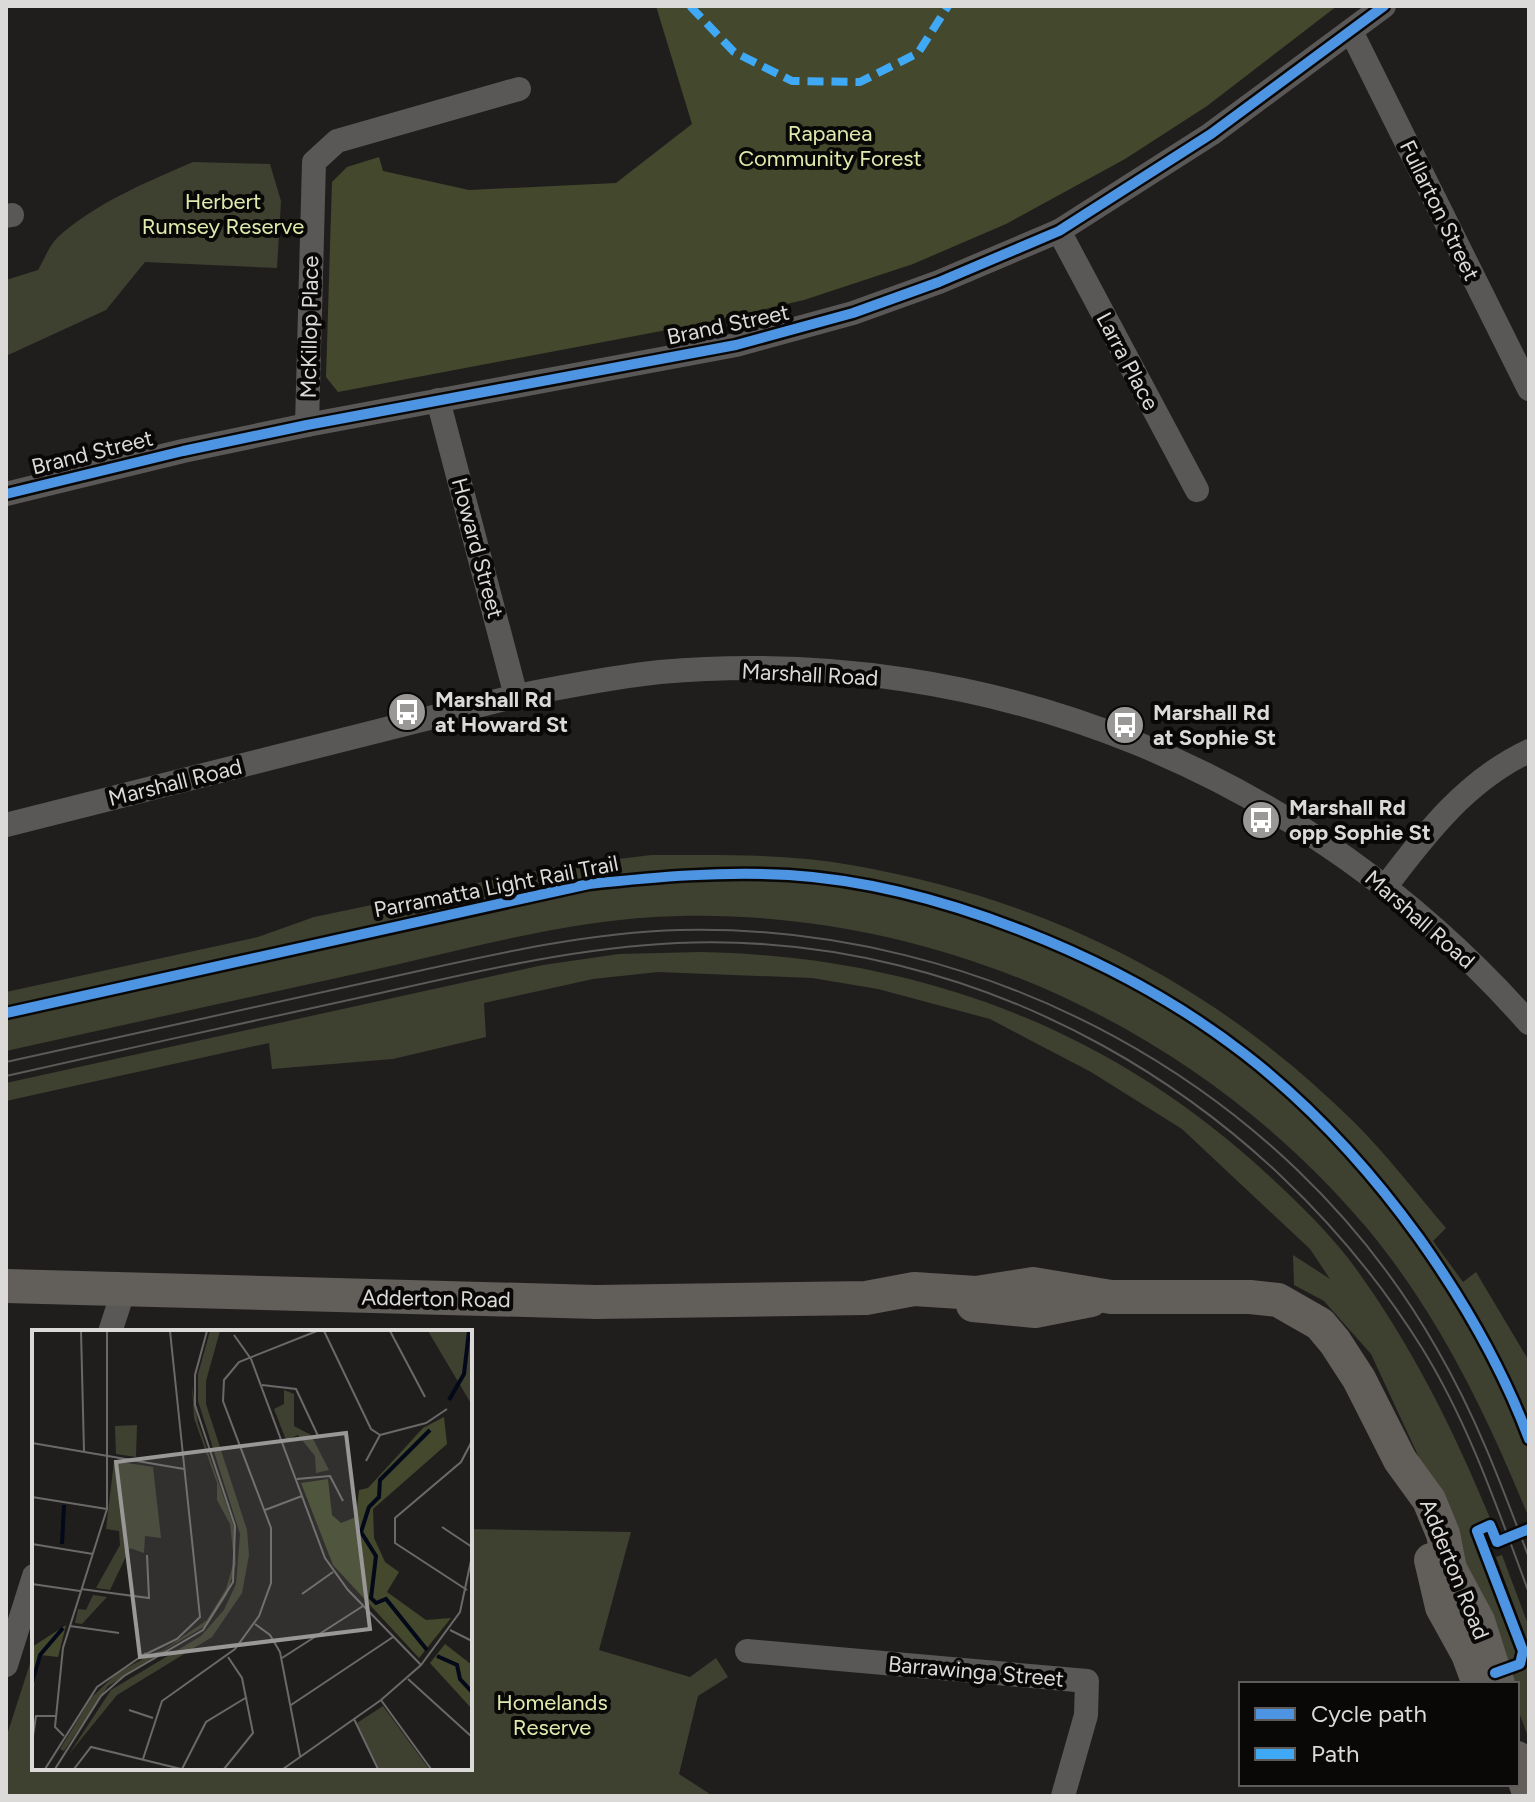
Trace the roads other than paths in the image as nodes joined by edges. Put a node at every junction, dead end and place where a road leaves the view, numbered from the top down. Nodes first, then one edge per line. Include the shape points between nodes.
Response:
1 (1384, 6) edge
2 (1351, 31) junction
3 (519, 89) dead end
4 (1059, 231) junction
5 (1529, 389) edge
6 (438, 400) junction
7 (307, 425) junction
8 (1197, 490) dead end
9 (6, 494) edge
10 (516, 696) junction
11 (1529, 751) edge
12 (6, 825) edge
13 (1386, 886) junction
14 (1529, 1023) edge
15 (6, 1286) edge
16 (124, 1289) junction
17 (111, 1330) edge
18 (1400, 1460) junction
19 (32, 1582) edge
20 (747, 1651) dead end
21 (6, 1665) edge
22 (1478, 1682) edge
23 (1497, 1682) edge
24 (1063, 1796) edge

1 - 2 street, Brand Street
2 - 4 street, Brand Street via 1211,134
2 - 5 street, Fullarton Street
3 - 7 street, McKillop Place via 337,141 314,162
4 - 6 street, Brand Street via 939,282 772,336
4 - 8 street, Larra Place
6 - 7 street, Brand Street
6 - 10 street, Howard Street
7 - 9 street, Brand Street
10 - 12 street, Marshall Road
10 - 13 street, Marshall Road via 660,672 724,670 860,674 989,694 1162,751 1262,802
11 - 13 street via 1454,803
13 - 14 street, Marshall Road
15 - 16 main road, Adderton Road
16 - 17 street
16 - 18 main road, Adderton Road via 596,1302 866,1298 906,1308 985,1305 1035,1311 1111,1297 1278,1300 1320,1324 1335,1342
18 - 22 main road, Adderton Road via 1442,1607
18 - 23 main road, Adderton Road via 1435,1510 1450,1569 1478,1621
19 - 21 street
20 - 24 street, Barrawinga Street via 1087,1681 1086,1715

